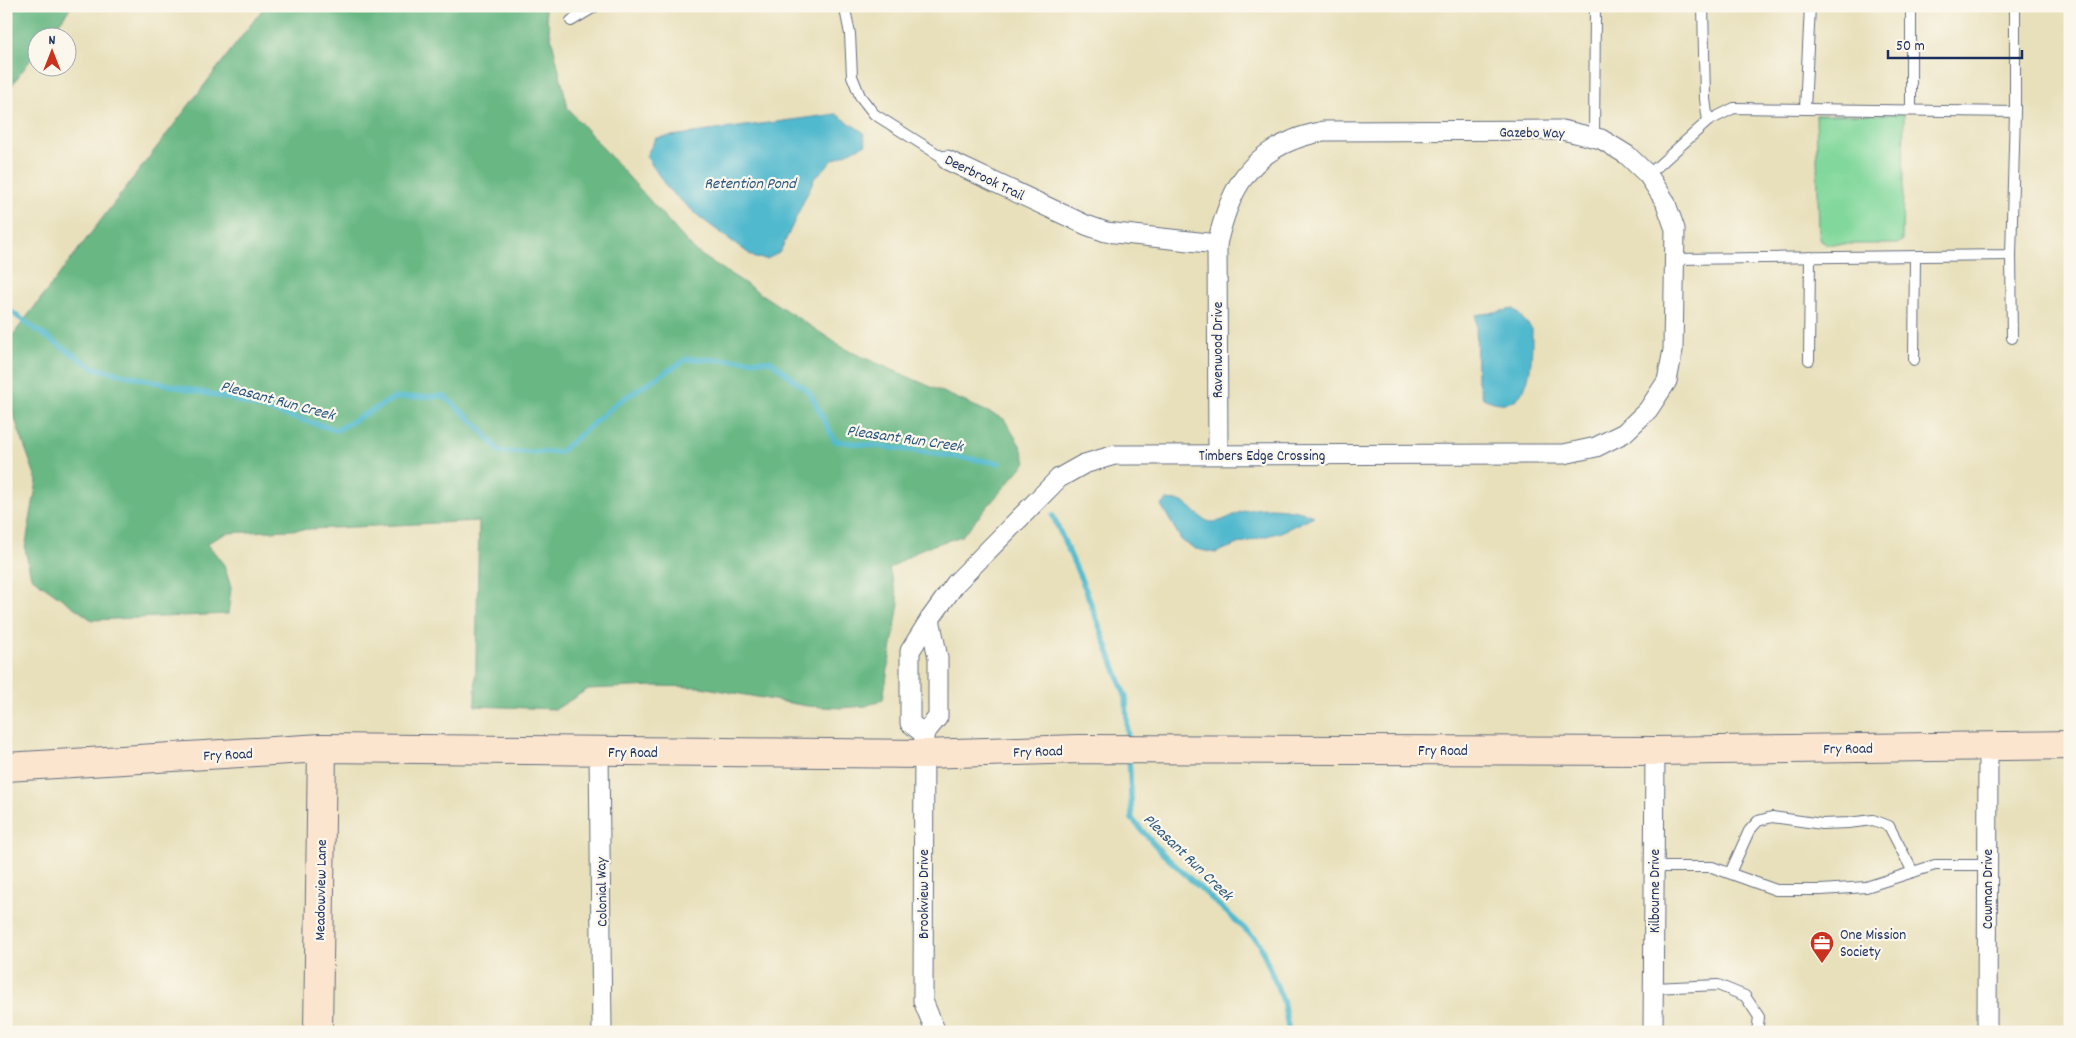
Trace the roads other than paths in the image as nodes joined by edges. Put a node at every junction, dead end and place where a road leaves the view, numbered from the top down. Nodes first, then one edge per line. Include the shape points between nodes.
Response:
1 (596, 6) edge
2 (841, 6) edge
3 (1704, 6) edge
4 (1810, 6) edge
5 (1911, 6) edge
6 (2015, 8) dead end
7 (1595, 10) dead end
8 (572, 21) dead end
9 (1805, 108) junction
10 (1911, 110) junction
11 (2014, 112) junction
12 (1708, 121) junction
13 (1594, 138) junction
14 (947, 160) joint
15 (1648, 175) junction
16 (1217, 244) junction
17 (2011, 255) junction
18 (1915, 256) junction
19 (1810, 257) junction
20 (1674, 259) junction
21 (2012, 338) dead end
22 (1809, 360) dead end
23 (1914, 360) dead end
24 (1648, 410) joint
25 (1218, 455) junction
26 (930, 619) junction
27 (924, 744) junction
28 (2070, 745) edge
29 (1988, 747) junction
30 (322, 748) junction
31 (1655, 751) junction
32 (599, 752) junction
33 (6, 767) edge
34 (1988, 865) junction
35 (1654, 867) junction
36 (1914, 872) junction
37 (1730, 873) junction
38 (1654, 988) junction
39 (318, 1032) edge
40 (602, 1032) edge
41 (936, 1032) edge
42 (1653, 1032) edge
43 (1757, 1032) edge
44 (1987, 1032) edge

1 - 8 lane
2 - 14 lane, Deerbrook Trail via 845,9 850,34 852,76 860,96 874,114
3 - 12 lane
4 - 9 lane
5 - 10 lane
6 - 11 lane
7 - 13 lane
9 - 10 lane
9 - 12 lane via 1734,108
10 - 11 lane
11 - 17 lane
12 - 15 lane
13 - 15 street, Gazebo Way via 1627,155
13 - 16 street, Gazebo Way via 1562,130 1323,131 1292,140 1263,156 1239,180 1224,212
14 - 16 street, Deerbrook Trail via 1106,232
15 - 20 street, Gazebo Way via 1665,201 1675,230
16 - 25 street, Ravenwood Drive
17 - 18 lane
17 - 21 lane
18 - 19 lane
18 - 23 lane
19 - 20 lane
19 - 22 lane
20 - 24 street, Gazebo Way via 1674,350 1667,381
24 - 25 street, Timbers Edge Crossing via 1624,433 1596,447 1564,454
25 - 26 street, Timbers Edge Crossing via 1115,455 1084,464 1059,478 956,583
26 - 27 street via 938,658 938,717
26 - 27 street, Timbers Edge Crossing via 910,651 910,723
27 - 31 street, Fry Road via 1079,749
27 - 32 street, Fry Road
27 - 41 street, Brookview Drive via 923,1001
28 - 29 street, Fry Road
29 - 31 street, Fry Road
29 - 34 street, Cowman Drive
30 - 32 street, Fry Road
30 - 33 street, Fry Road
30 - 39 street, Meadowview Lane
31 - 35 street, Kilbourne Drive
32 - 40 street, Colonial Way
34 - 36 lane via 1936,865
34 - 44 street, Cowman Drive
35 - 37 lane via 1712,867
35 - 38 street, Kilbourne Drive
36 - 37 lane via 1866,887 1821,890 1776,890
36 - 37 lane via 1889,826 1873,820 1822,824 1772,817 1758,821 1749,832
38 - 42 street, Kilbourne Drive
38 - 43 lane via 1718,985 1745,996 1759,1017

